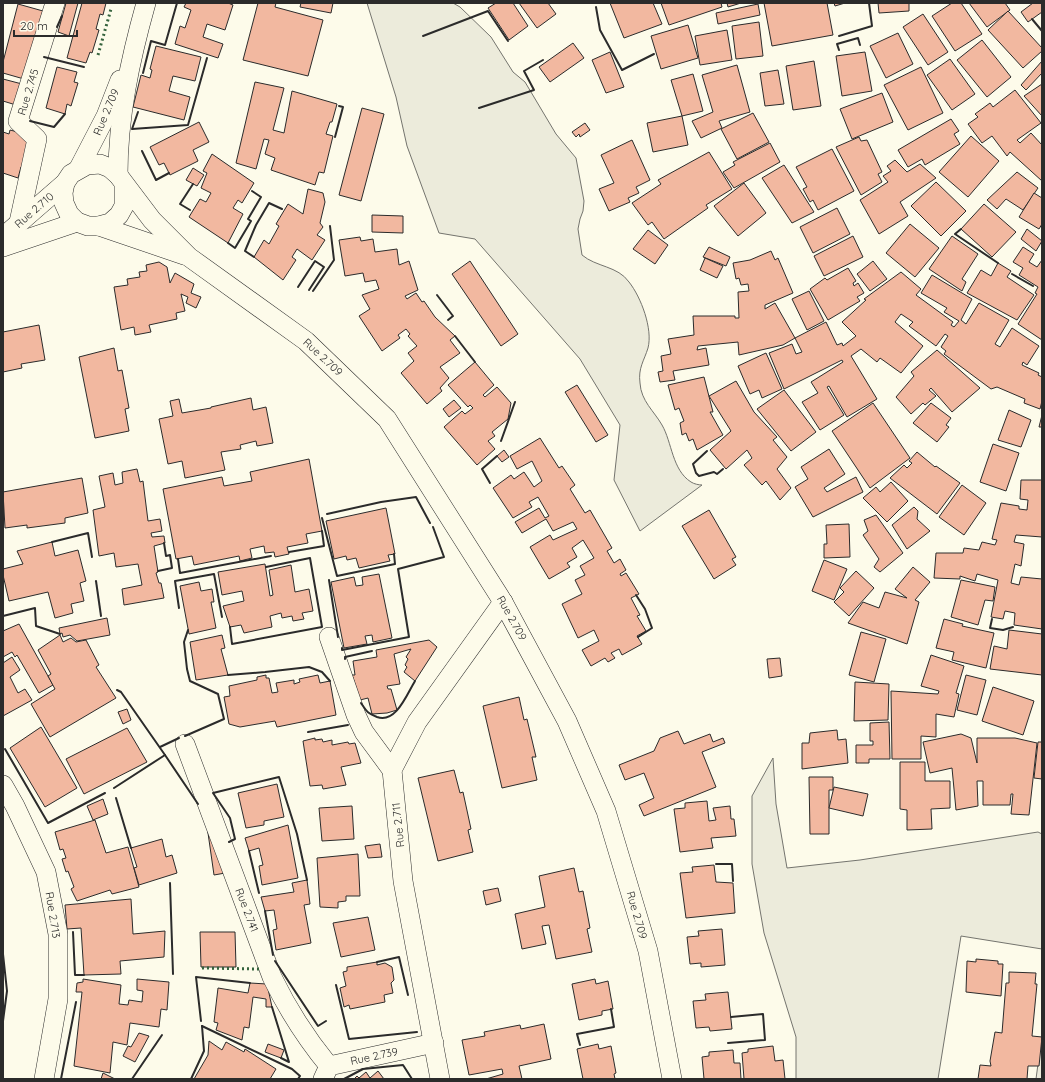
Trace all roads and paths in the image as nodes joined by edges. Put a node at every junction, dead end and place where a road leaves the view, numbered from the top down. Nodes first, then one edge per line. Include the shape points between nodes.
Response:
1 (55, 3) edge
2 (146, 3) edge
3 (131, 55) junction
4 (79, 168) junction
5 (65, 183) junction
6 (122, 186) junction
7 (19, 222) junction
8 (77, 222) junction
9 (99, 226) junction
10 (3, 237) edge
11 (3, 247) edge
12 (189, 257) junction
13 (504, 602) junction
14 (329, 637) dead end
15 (185, 744) dead end
16 (392, 770) junction
17 (3, 785) edge
18 (9, 809) edge
19 (434, 1043) junction
20 (326, 1072) edge
21 (44, 1079) edge
22 (440, 1079) edge
23 (672, 1079) edge

1 - 7 street, Rue 2.745 via 18,121 37,139
2 - 3 street, Rue 2.709
3 - 4 street, Rue 2.709 via 103,122
3 - 6 street, Rue 2.709 via 122,117
4 - 5 street
4 - 6 street via 100,164 110,168
5 - 7 street, Rue 2.710
5 - 8 street via 64,204
6 - 9 street via 124,206 119,215
6 - 12 street, Rue 2.709
7 - 10 street, Rue 2.710
8 - 9 street
8 - 11 street, Rue 2.710
9 - 12 street, Rue 2.709
12 - 13 street, Rue 2.709 via 306,341 387,419
13 - 16 street via 417,722
13 - 23 street, Rue 2.709 via 567,721 606,810 648,951
14 - 16 street via 364,732
15 - 20 street, Rue 2.741 via 272,977 287,1008
16 - 19 street, Rue 2.711 via 403,881
17 - 18 street, Rue 2.713
18 - 21 street, Rue 2.713 via 46,872 58,934 58,999
19 - 20 street, Rue 2.739
19 - 22 street, Rue 2.711

